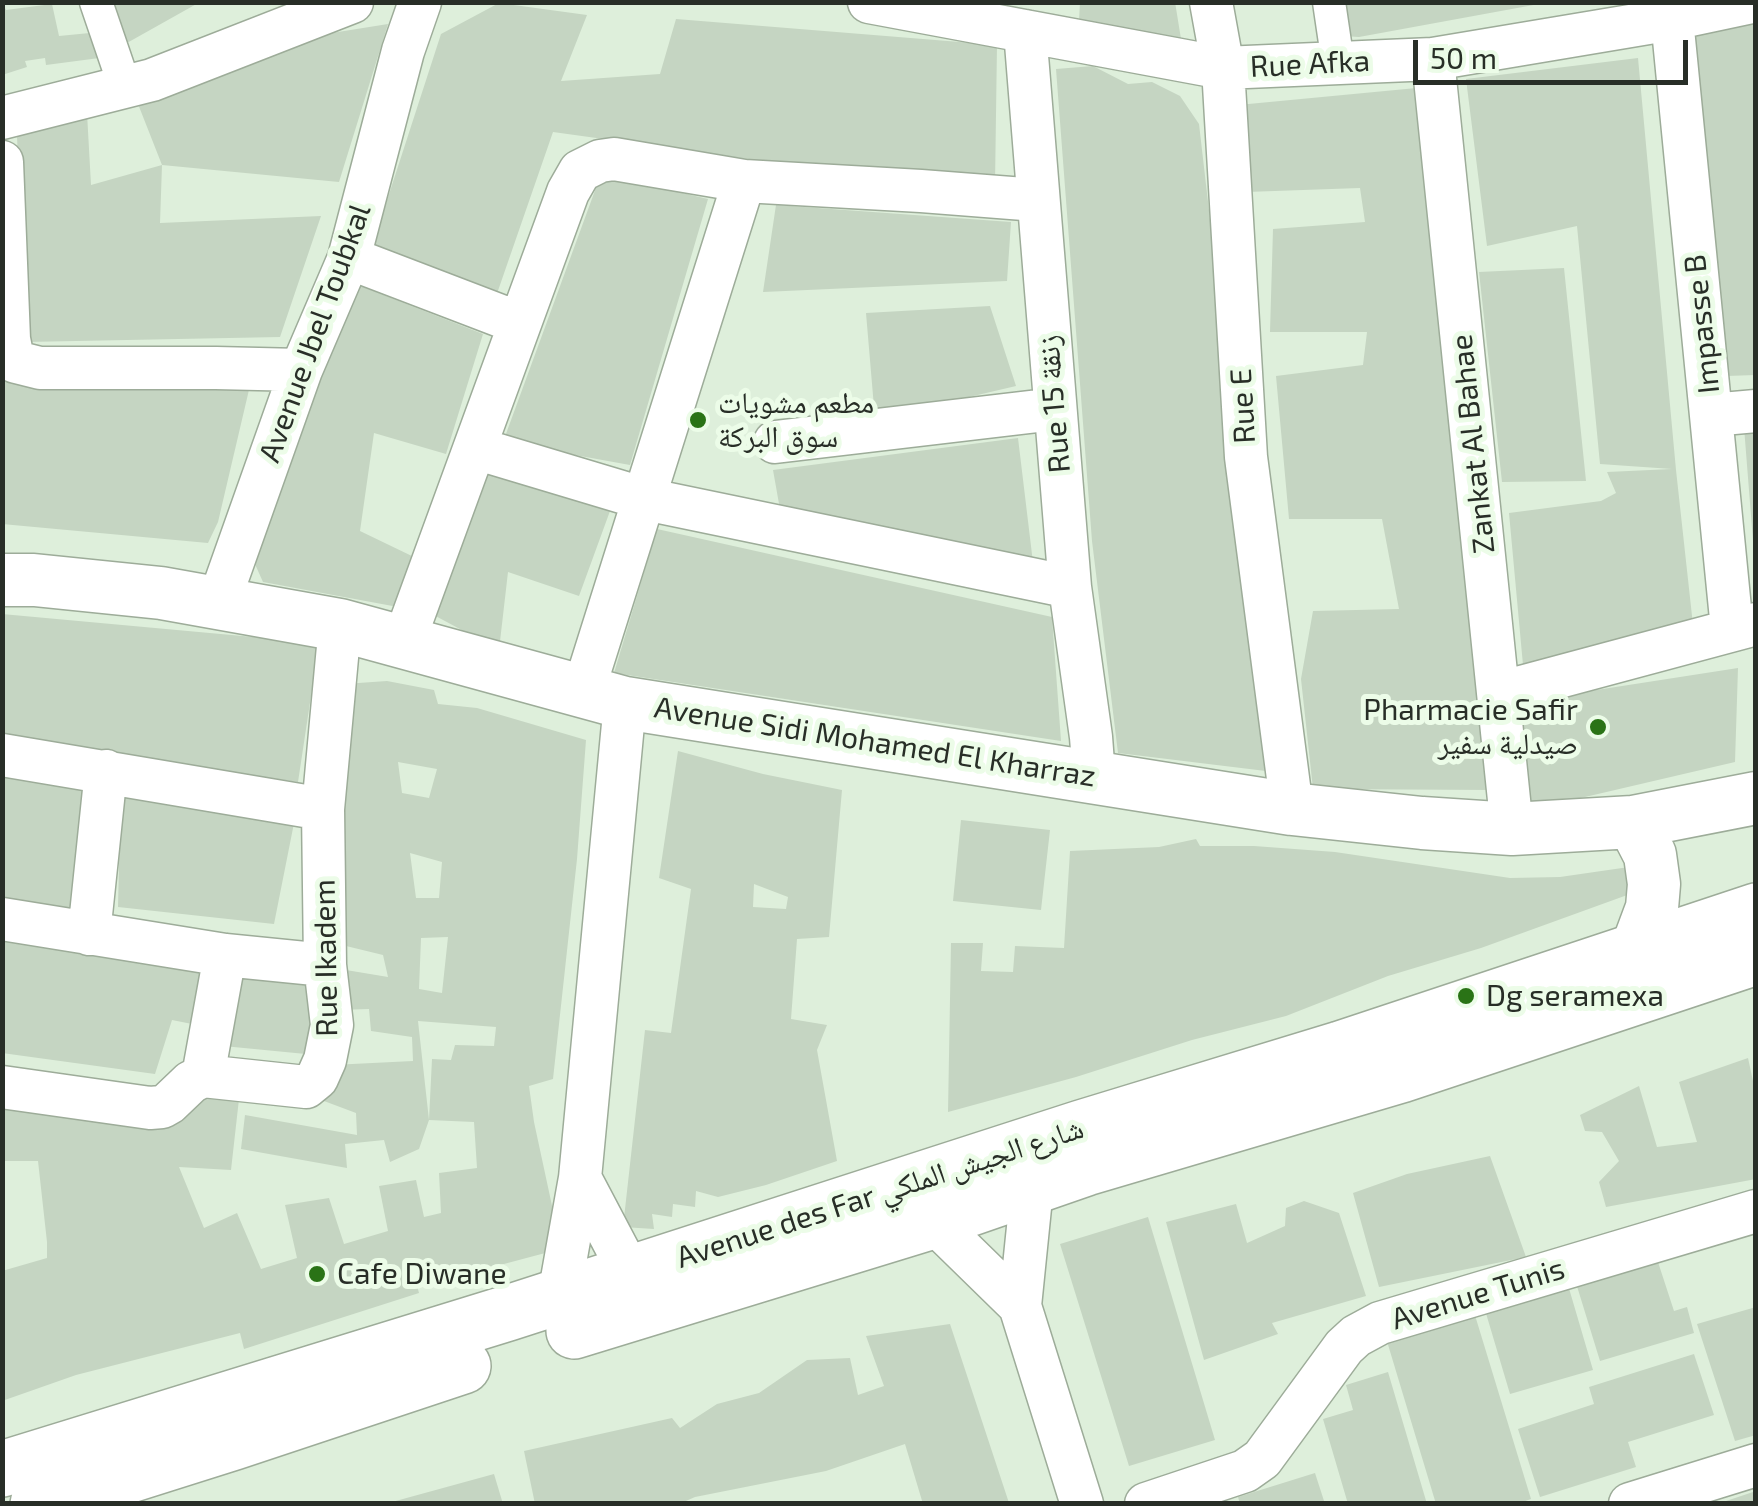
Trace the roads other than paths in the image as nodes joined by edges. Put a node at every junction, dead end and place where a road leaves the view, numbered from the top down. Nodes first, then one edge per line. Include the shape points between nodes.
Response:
1 (96, 2) edge
2 (352, 2) edge
3 (420, 2) edge
4 (869, 2) edge
5 (1211, 2) edge
6 (1329, 2) edge
7 (1752, 2) edge
8 (1672, 19) junction
9 (1025, 31) junction
10 (1432, 58) junction
11 (1338, 63) junction
12 (1223, 68) junction
13 (125, 87) junction
14 (2, 118) edge
15 (2, 162) edge
16 (744, 181) junction
17 (1038, 200) junction
18 (350, 258) junction
19 (518, 323) junction
20 (301, 370) junction
21 (1055, 409) junction
22 (1756, 410) edge
23 (1711, 415) junction
24 (775, 442) dead end
25 (474, 448) junction
26 (645, 498) junction
27 (2, 580) edge
28 (1070, 587) junction
29 (218, 604) junction
30 (340, 626) junction
31 (1744, 627) edge
32 (404, 641) junction
33 (1499, 693) junction
34 (604, 697) junction
35 (2, 755) edge
36 (106, 771) junction
37 (1094, 776) junction
38 (1756, 798) edge
39 (323, 808) junction
40 (1292, 808) junction
41 (1633, 822) junction
42 (1512, 829) junction
43 (1756, 911) edge
44 (2, 918) edge
45 (89, 934) junction
46 (1636, 951) junction
47 (225, 955) junction
48 (1756, 957) edge
49 (325, 965) junction
50 (203, 1076) junction
51 (2, 1087) edge
52 (580, 1178) junction
53 (1032, 1188) junction
54 (1756, 1210) edge
55 (933, 1221) junction
56 (630, 1273) junction
57 (559, 1296) junction
58 (1020, 1306) junction
59 (1756, 1465) edge
60 (2, 1470) edge
61 (38, 1504) edge
62 (1082, 1504) edge
63 (1146, 1504) edge
64 (1630, 1504) edge

1 - 13 street
2 - 13 street
3 - 18 street, Avenue Jbel Toubkal
4 - 9 street, Rue Afka
5 - 12 street, Rue E
6 - 11 street
7 - 8 street, Rue Afka
8 - 10 street, Rue Afka
8 - 23 street, Impasse B
9 - 12 street, Rue Afka
9 - 17 street, Rue 15 زنقة
10 - 11 street, Rue Afka
10 - 33 street, Zankat Al Bahae
11 - 12 street, Rue Afka
12 - 40 street, Rue E via 1246,457
13 - 14 street
15 - 20 street via 9,339 16,362 40,368
16 - 17 street
16 - 19 street via 614,160 580,171
16 - 26 street
17 - 21 street, Rue 15 زنقة
18 - 19 street
18 - 20 street, Avenue Jbel Toubkal
19 - 25 street
20 - 29 street, Avenue Jbel Toubkal
21 - 24 street
21 - 28 street, Rue 15 زنقة
22 - 23 street
23 - 31 street, Impasse B
25 - 26 street
25 - 32 street
26 - 28 street
26 - 34 street
27 - 29 street, Avenue Sidi Mohamed El Kharraz
28 - 37 street, Rue 15 زنقة
29 - 30 street, Avenue Sidi Mohamed El Kharraz
30 - 32 street, Avenue Sidi Mohamed El Kharraz
30 - 39 street, Rue Ikadem
31 - 33 street
32 - 34 street, Avenue Sidi Mohamed El Kharraz
33 - 42 street, Zankat Al Bahae
34 - 37 street, Avenue Sidi Mohamed El Kharraz
34 - 52 street
35 - 36 street
36 - 39 street
36 - 45 street
37 - 40 street, Avenue Sidi Mohamed El Kharraz
38 - 41 street, Avenue Sidi Mohamed El Kharraz
39 - 49 street, Rue Ikadem
40 - 42 street, Avenue Sidi Mohamed El Kharraz
41 - 42 street, Avenue Sidi Mohamed El Kharraz
41 - 46 street via 1650,855 1654,884
43 - 46 main road, Avenue des Far شارع الجيش الملكي
44 - 45 street
45 - 47 street
46 - 56 main road, Avenue des Far شارع الجيش الملكي
47 - 49 street
47 - 50 street
48 - 53 main road, Avenue des Far شارع الجيش الملكي
49 - 50 street, Rue Ikadem via 332,1025 326,1060 311,1085
50 - 51 street via 169,1104 150,1108
52 - 56 street
52 - 57 street
53 - 55 main road, Avenue des Far شارع الجيش الملكي
53 - 58 street
54 - 63 street, Avenue Tunis via 1380,1323 1344,1346 1262,1459
55 - 58 street
55 - 61 main road, Avenue des Far شارع الجيش الملكي
56 - 57 main road, Avenue des Far شارع الجيش الملكي
57 - 60 main road, Avenue des Far شارع الجيش الملكي
58 - 62 street
59 - 64 street

